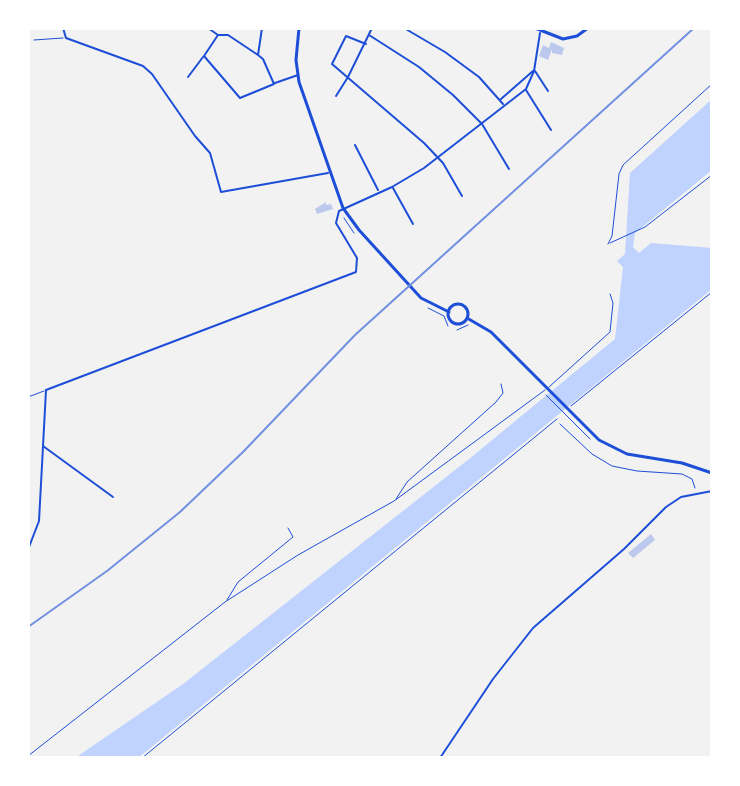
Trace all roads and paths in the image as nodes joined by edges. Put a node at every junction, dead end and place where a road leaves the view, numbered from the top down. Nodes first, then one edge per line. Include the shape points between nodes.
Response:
1 (63, 28) edge
2 (208, 28) edge
3 (262, 28) edge
4 (271, 28) edge
5 (299, 28) edge
6 (372, 28) edge
7 (404, 28) edge
8 (535, 28) edge
9 (588, 28) edge
10 (279, 29) edge
11 (540, 31) junction
12 (218, 35) junction
13 (369, 35) junction
14 (66, 38) junction
15 (34, 40) dead end
16 (366, 44) junction
17 (258, 55) junction
18 (204, 56) junction
19 (534, 71) junction
20 (298, 75) junction
21 (188, 77) dead end
22 (348, 77) junction
23 (274, 84) junction
24 (712, 84) edge
25 (526, 89) junction
26 (548, 91) dead end
27 (336, 96) dead end
28 (500, 100) junction
29 (504, 106) junction
30 (482, 124) junction
31 (551, 130) dead end
32 (355, 145) dead end
33 (439, 159) junction
34 (509, 169) dead end
35 (329, 173) junction
36 (712, 175) edge
37 (392, 187) junction
38 (379, 192) junction
39 (462, 196) dead end
40 (343, 208) junction
41 (413, 224) dead end
42 (712, 292) edge
43 (610, 294) dead end
44 (449, 312) junction
45 (467, 318) junction
46 (470, 325) dead end
47 (457, 330) dead end
48 (501, 384) dead end
49 (540, 387) junction
50 (46, 390) junction
51 (28, 397) edge
52 (571, 406) dead end
53 (566, 415) junction
54 (557, 419) joint
55 (561, 425) dead end
56 (42, 446) junction
57 (712, 473) edge
58 (712, 491) edge
59 (696, 494) junction
60 (113, 497) dead end
61 (394, 501) junction
62 (288, 528) dead end
63 (29, 547) edge
64 (225, 602) junction
65 (28, 756) edge
66 (142, 758) edge
67 (440, 758) edge

1 - 14 street
2 - 12 street
3 - 17 street
4 - 10 street
5 - 20 main road
6 - 13 street
7 - 28 street via 479,77
8 - 11 main road
9 - 11 main road via 567,38
11 - 19 street
12 - 17 street via 228,35
12 - 18 street
13 - 16 street
13 - 30 street via 437,81
14 - 15 lane
14 - 35 street via 152,74 210,153 221,192
16 - 22 street
16 - 22 street via 344,38 332,64
17 - 23 street
18 - 21 street
18 - 23 street via 240,98
19 - 25 street
19 - 26 street
19 - 28 street
20 - 23 street
20 - 35 main road
22 - 27 street
22 - 33 street
24 - 36 lane via 623,165 608,244 645,227
25 - 29 street
25 - 31 street
28 - 29 street
29 - 30 street
30 - 33 street
30 - 34 street
32 - 38 street
33 - 37 street
33 - 39 street
35 - 40 main road
37 - 38 street
37 - 41 street
38 - 40 street
40 - 44 main road via 414,290
40 - 50 street via 336,217 359,263 352,275
42 - 52 path
43 - 61 lane via 610,332 605,339 538,396
44 - 45 main road via 454,323
44 - 45 main road via 462,305
45 - 49 main road via 491,332
46 - 47 path
48 - 61 lane via 503,393 496,402 407,482
49 - 53 main road
49 - 53 path
50 - 51 lane
50 - 56 street
53 - 54 path
53 - 57 main road via 617,451
54 - 66 lane
55 - 59 path via 612,466 689,476
56 - 60 street
56 - 63 street via 39,521
58 - 59 street
59 - 67 street via 666,507 533,628
61 - 64 lane
62 - 64 lane via 293,537 238,582
64 - 65 lane

